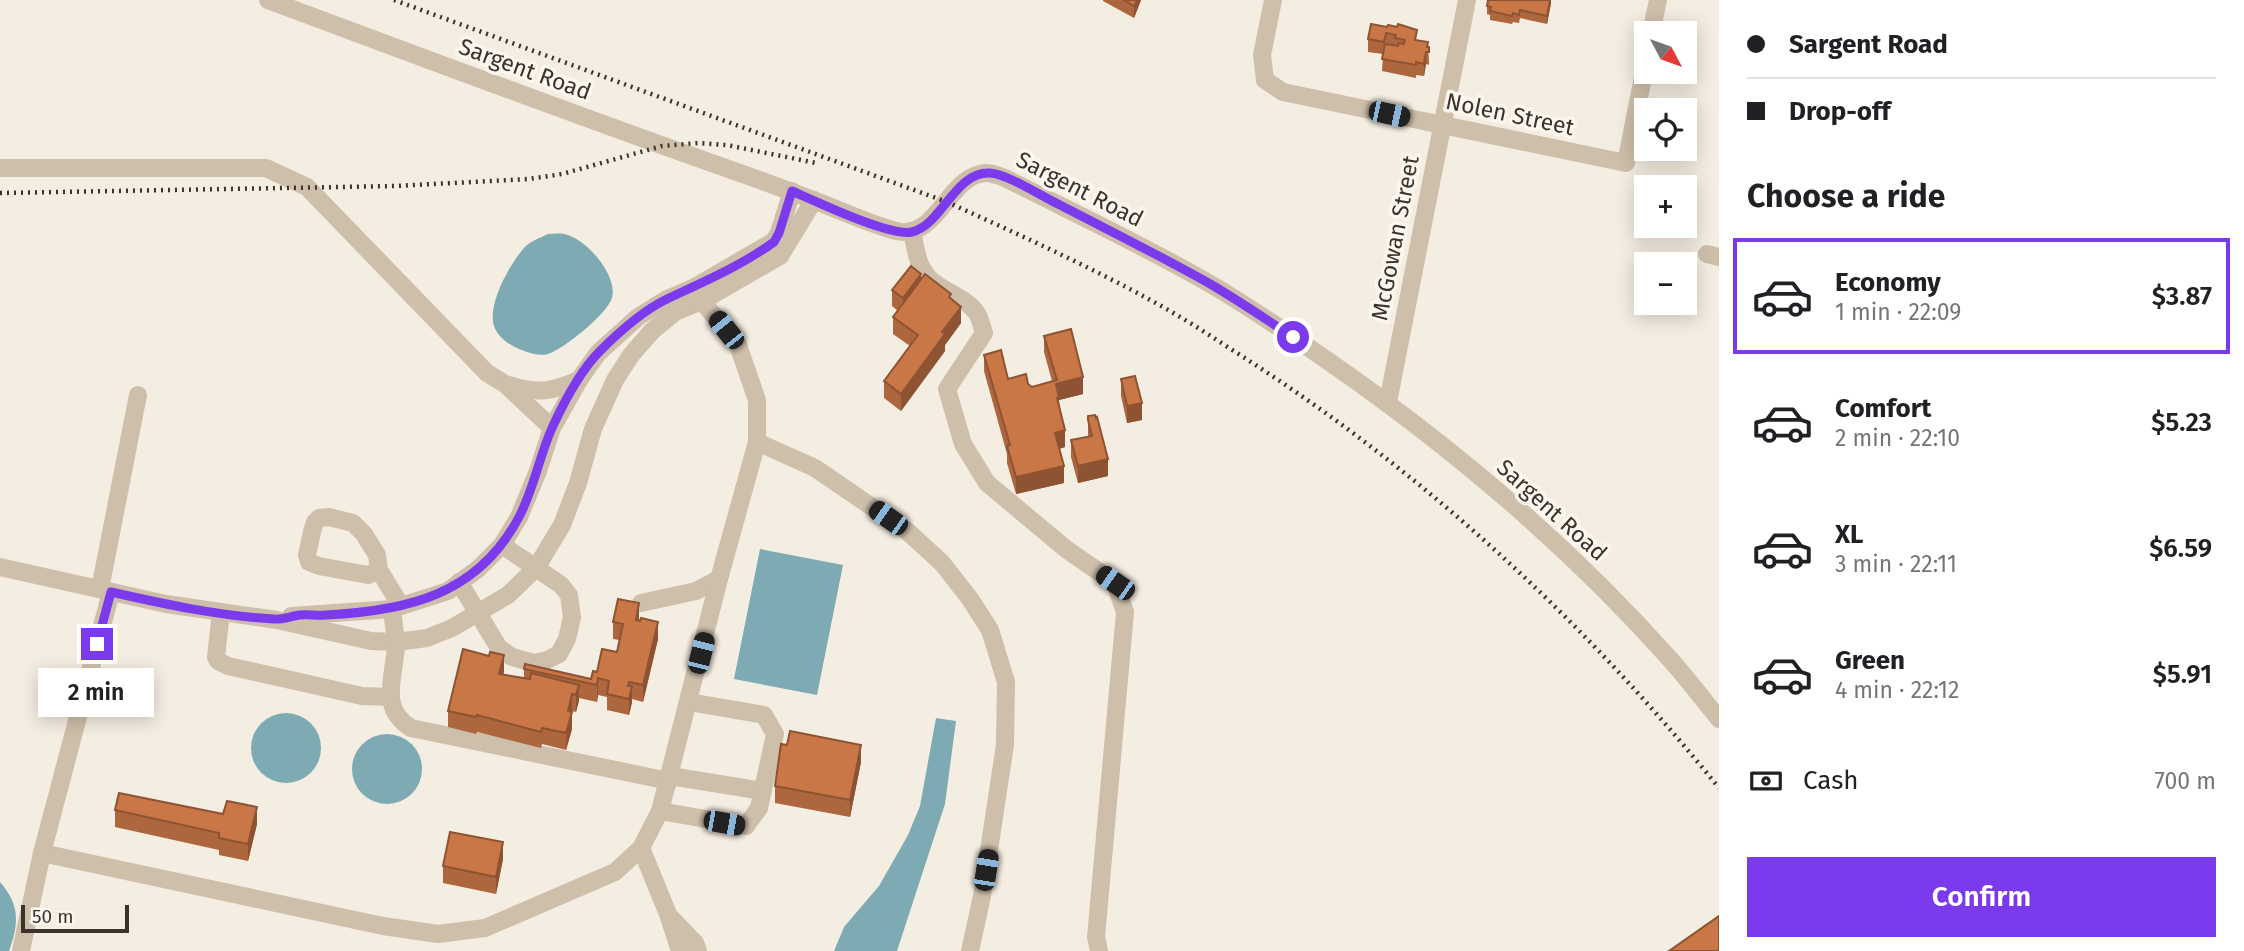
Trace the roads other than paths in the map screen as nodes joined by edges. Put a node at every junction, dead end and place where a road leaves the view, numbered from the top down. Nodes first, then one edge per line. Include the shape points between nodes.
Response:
1 (268, 0) edge
2 (1273, 0) edge
3 (1466, 0) edge
4 (1658, 0) edge
5 (1654, 21) edge
6 (1642, 84) edge
7 (1442, 125) junction
8 (0, 167) edge
9 (792, 191) junction
10 (814, 200) junction
11 (912, 232) junction
12 (699, 294) junction
13 (579, 380) junction
14 (505, 384) junction
15 (138, 395) dead end
16 (1388, 402) junction
17 (552, 428) junction
18 (757, 442) junction
19 (502, 545) junction
20 (0, 567) edge
21 (536, 568) junction
22 (379, 570) dead end
23 (719, 579) junction
24 (460, 582) junction
25 (105, 590) junction
26 (641, 603) edge
27 (397, 607) junction
28 (221, 612) junction
29 (478, 613) junction
30 (276, 620) junction
31 (396, 642) junction
32 (391, 696) junction
33 (689, 702) junction
34 (1719, 719) edge
35 (669, 778) junction
36 (763, 791) junction
37 (660, 811) junction
38 (641, 848) junction
39 (42, 853) junction
40 (668, 914) junction
41 (21, 951) edge
42 (680, 951) edge
43 (698, 951) edge
44 (970, 951) edge
45 (1099, 951) edge

1 - 9 street, Sargent Road
2 - 7 street, Nolen Street via 1262,55 1265,80 1283,92
3 - 7 street, McGowan Street
4 - 5 street
6 - 7 street, Nolen Street via 1626,163
7 - 16 street, McGowan Street
8 - 14 street via 266,168 307,187 487,373
9 - 10 street, Sargent Road
9 - 12 street via 774,242
10 - 11 street, Sargent Road via 878,226
10 - 12 street via 780,256
11 - 16 street, Sargent Road via 925,225 964,183 978,174 992,173 1212,285
11 - 45 street via 923,272 977,313 984,333 947,389 963,444 987,483 1115,583 1121,595 1125,612 1096,937
12 - 13 street via 665,300 638,317 598,353
12 - 18 street via 738,345 757,400
12 - 21 street via 652,331 615,380 593,429 562,525
13 - 14 street via 531,392
13 - 17 street
14 - 17 street
15 - 25 street
16 - 34 street, Sargent Road via 1480,477 1614,600
17 - 19 street via 530,494
18 - 23 street
18 - 44 street via 815,468 907,531 942,564 990,630 1006,682 1005,745
19 - 21 street
19 - 24 street
20 - 25 street
21 - 29 street via 508,595
21 - 29 street via 569,595 572,617 559,654 534,663 512,657 499,648
22 - 27 street
23 - 26 street via 696,591
23 - 33 street
24 - 27 street via 448,591
24 - 29 street
25 - 28 street
25 - 39 street
27 - 30 street
27 - 31 street
28 - 30 street
28 - 32 street via 216,657 228,666 362,696
29 - 31 street via 427,638
30 - 31 street via 371,641
31 - 32 street
32 - 35 street via 391,708 411,728
33 - 35 street
33 - 36 street via 764,715 775,734
35 - 36 street
35 - 37 street
36 - 37 street via 759,808 746,826
37 - 38 street
38 - 39 street via 615,872 485,928 438,934
38 - 40 street
39 - 41 street
40 - 42 street
40 - 43 street

